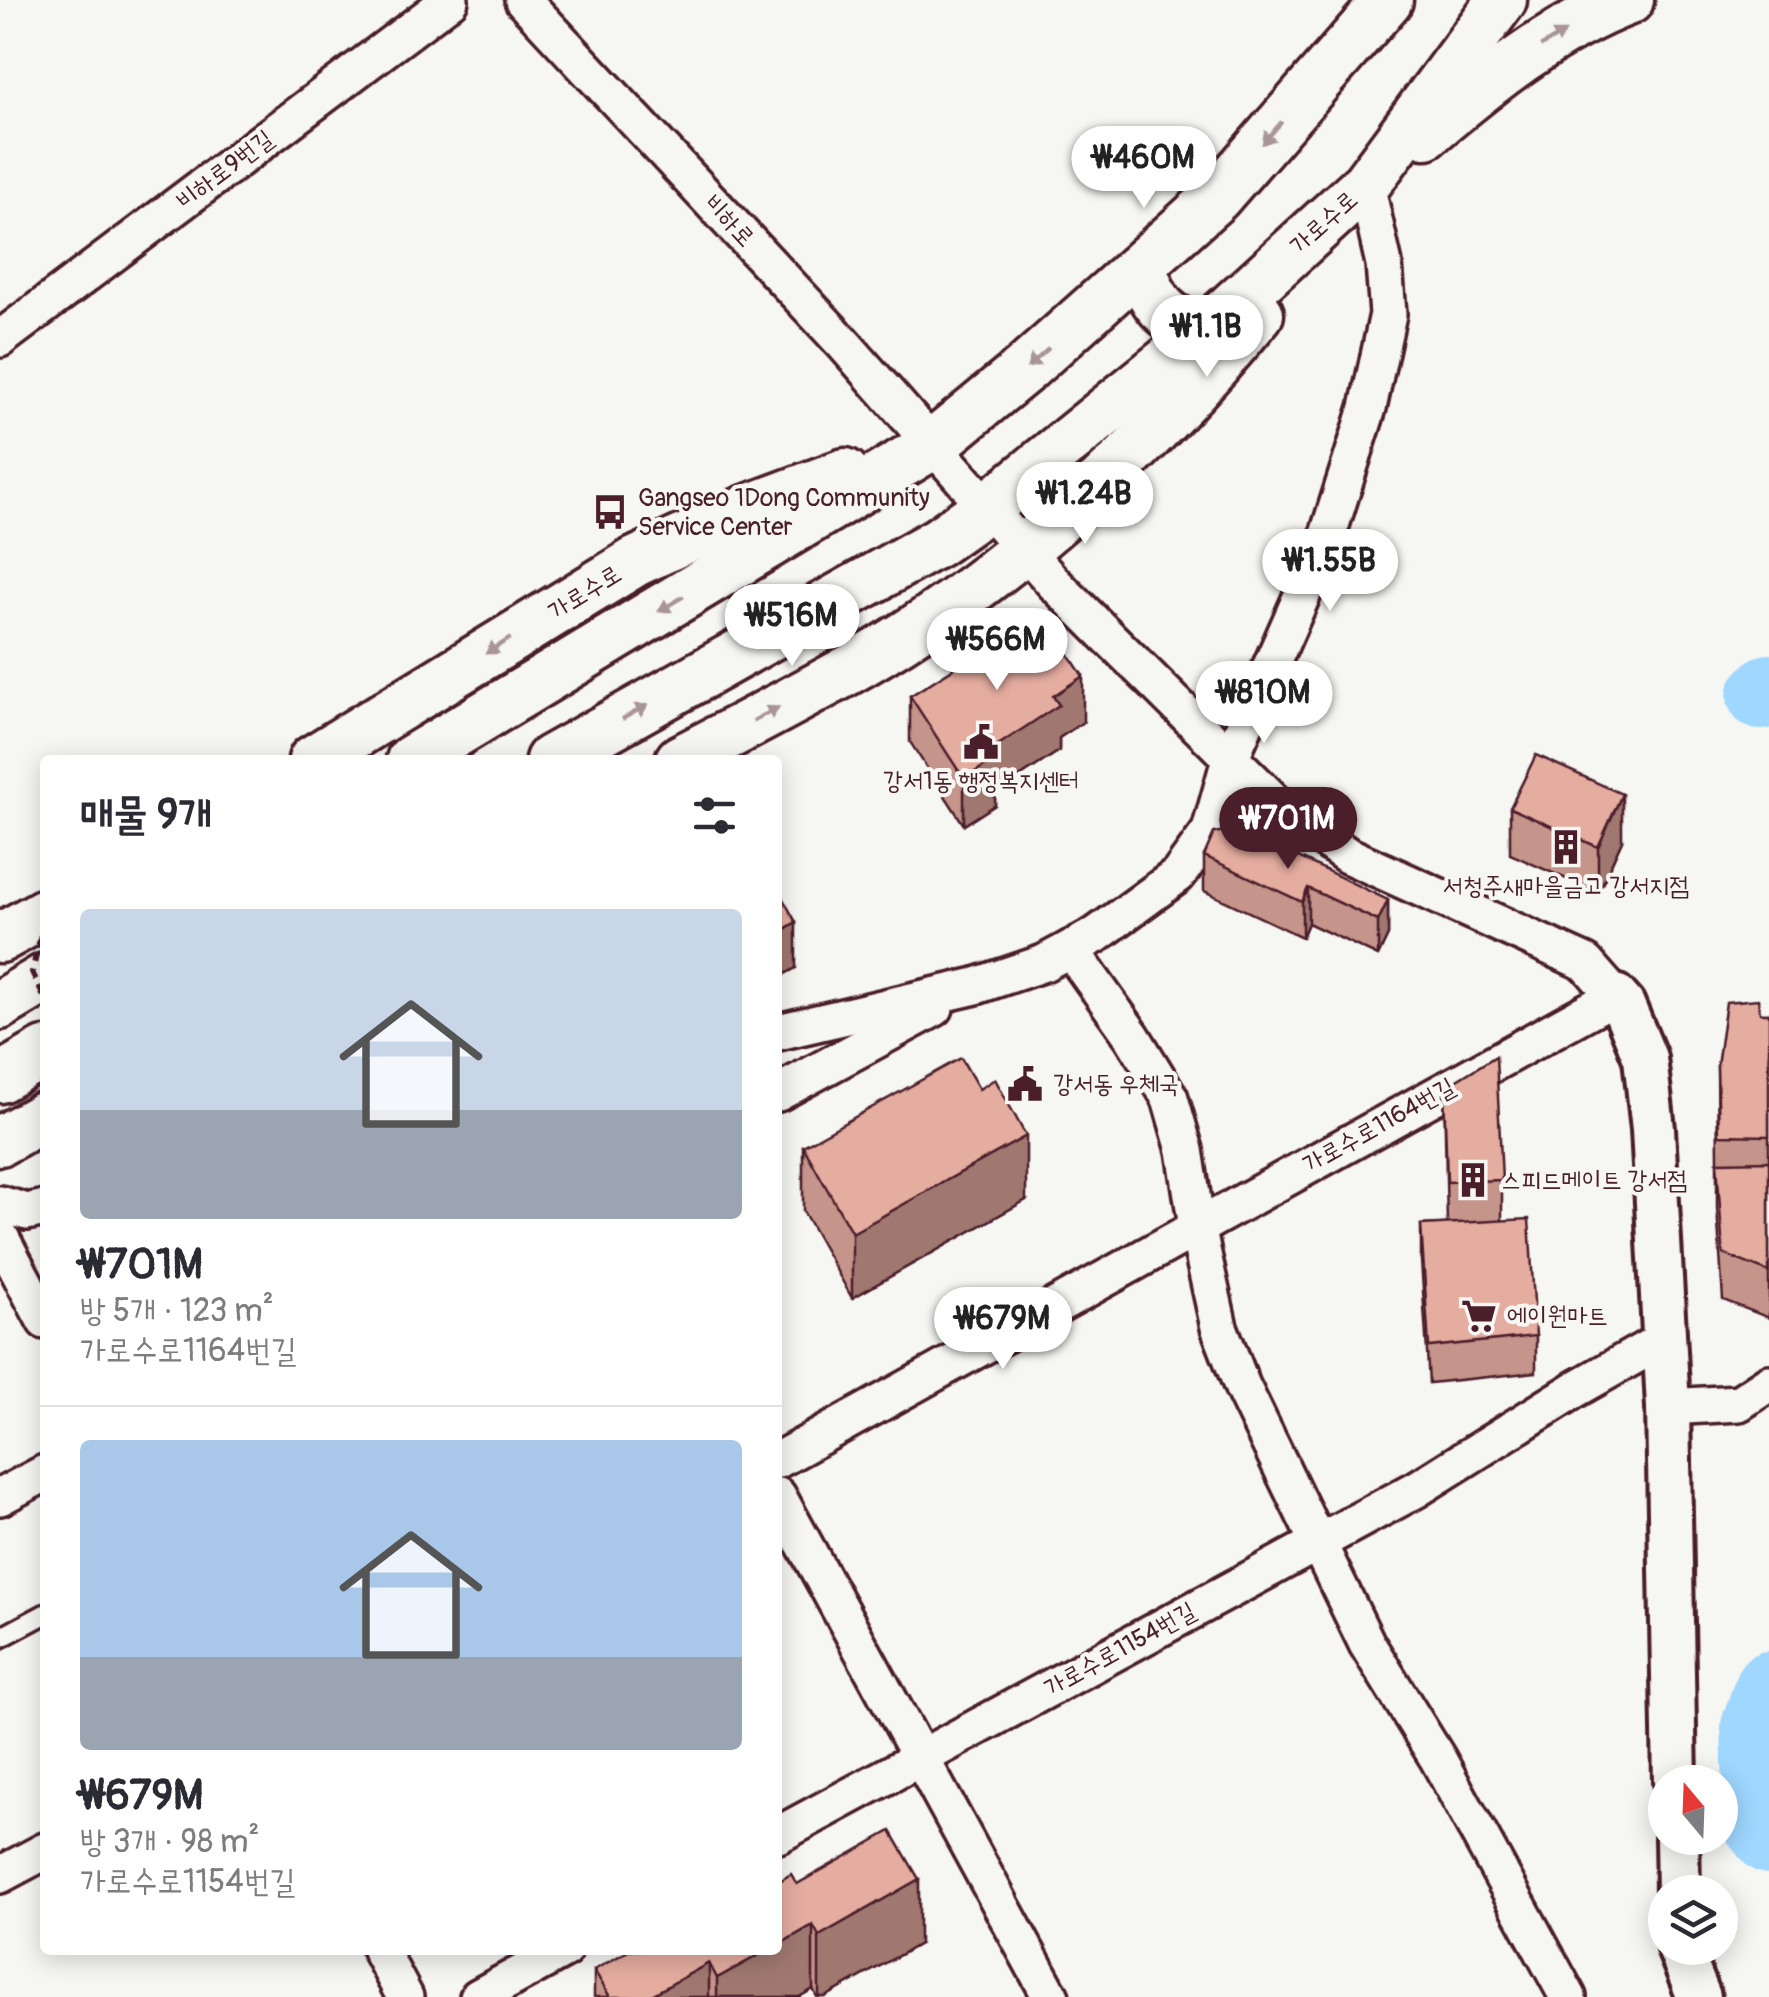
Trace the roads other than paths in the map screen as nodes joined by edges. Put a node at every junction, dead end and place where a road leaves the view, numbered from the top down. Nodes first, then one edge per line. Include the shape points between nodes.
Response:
1 (450, 0) edge
2 (523, 0) edge
3 (1502, 0) edge
4 (1530, 0) edge
5 (1629, 0) edge
6 (1375, 2) edge
7 (1366, 184) junction
8 (1144, 263) junction
9 (1206, 330) junction
10 (0, 339) edge
11 (934, 444) junction
12 (989, 506) junction
13 (1024, 548) junction
14 (320, 755) edge
15 (419, 755) edge
16 (559, 755) edge
17 (689, 755) edge
18 (1230, 759) junction
19 (40, 918) edge
20 (0, 938) edge
21 (1070, 949) junction
22 (40, 981) edge
23 (976, 986) junction
24 (1614, 996) junction
25 (0, 1004) edge
26 (782, 1031) edge
27 (40, 1055) edge
28 (0, 1078) edge
29 (782, 1091) edge
30 (40, 1119) edge
31 (0, 1141) edge
32 (0, 1204) edge
33 (40, 1209) edge
34 (1197, 1227) junction
35 (0, 1236) edge
36 (40, 1312) edge
37 (1664, 1339) junction
38 (1769, 1383) edge
39 (1668, 1407) junction
40 (782, 1458) edge
41 (40, 1477) edge
42 (0, 1497) edge
43 (782, 1503) edge
44 (1319, 1540) junction
45 (40, 1617) edge
46 (0, 1638) edge
47 (921, 1760) junction
48 (1676, 1765) edge
49 (782, 1833) edge
50 (40, 1854) edge
51 (0, 1876) edge
52 (383, 1955) edge
53 (555, 1955) edge
54 (1679, 1965) edge
55 (1686, 1965) edge
56 (405, 1997) edge
57 (478, 1997) edge
58 (1050, 1997) edge
59 (1568, 1997) edge
60 (1680, 1997) edge
61 (1699, 1997) edge

1 - 10 street, 비하로9번길
2 - 11 street, 비하로
3 - 7 main road, 가로수로
4 - 7 main road
7 -> 5 main road via 1522,58
6 -> 8 main road, 가로수로 via 1217,196
7 - 9 main road, 가로수로
7 - 13 main road via 1224,357 1132,454
7 - 18 street via 1388,314 1368,408 1326,542
8 - 9 main road via 1154,301 1168,316
8 -> 11 main road, 가로수로
9 - 12 main road, 가로수로
11 - 12 street
11 -> 14 main road, 가로수로 via 746,510 635,562
11 -> 15 main road, 가로수로
12 - 13 street
16 -> 12 main road, 가로수로 via 938,542
17 -> 13 main road via 863,662
13 - 18 street
18 - 21 street via 1210,832 1178,875
18 - 24 street via 1284,811 1347,855 1586,963
19 - 20 main road
21 - 23 street
21 - 34 street via 1170,1098
22 - 25 main road
23 - 26 street
23 - 29 street
24 - 34 street, 가로수로1164번길
24 - 37 street via 1644,1058 1654,1128
27 - 28 main road
30 - 31 main road
32 - 33 street
34 - 40 street
34 - 44 street via 1230,1356
35 - 36 street
37 - 39 street
37 - 44 street via 1417,1489
38 - 39 street via 1739,1404
39 - 48 street
41 - 42 street
43 - 47 street
44 - 47 street, 가로수로1154번길
44 - 59 street via 1367,1644
45 - 46 lane
47 - 49 street, 가로수로1154번길
47 - 58 street
50 - 51 street
52 - 56 street
53 - 57 street
54 - 60 street
55 - 61 street

